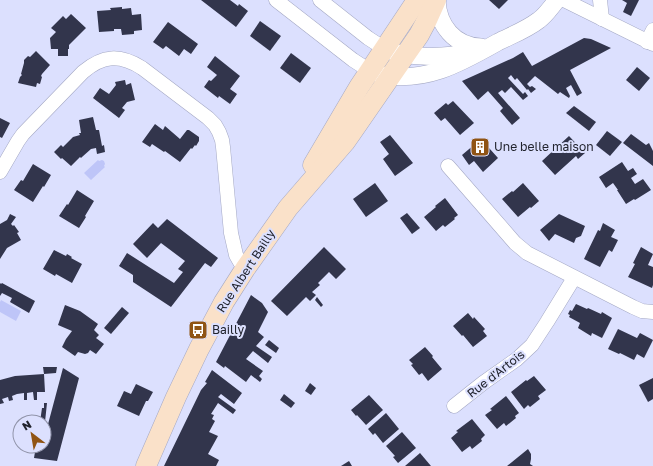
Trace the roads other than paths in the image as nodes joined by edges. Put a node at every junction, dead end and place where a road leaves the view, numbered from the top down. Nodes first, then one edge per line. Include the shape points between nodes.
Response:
1 (276, 0) edge
2 (320, 0) edge
3 (417, 0) edge
4 (437, 0) edge
5 (557, 0) edge
6 (564, 0) edge
7 (600, 0) edge
8 (602, 19) junction
9 (651, 39) edge
10 (502, 40) junction
11 (481, 47) junction
12 (385, 49) junction
13 (406, 54) junction
14 (370, 71) junction
15 (390, 76) junction
16 (448, 166) dead end
17 (0, 172) edge
18 (288, 208) junction
19 (245, 269) junction
20 (574, 278) junction
21 (653, 312) edge
22 (454, 406) dead end
23 (146, 466) edge

1 - 14 street
2 - 12 street
3 - 12 main road, Rue Albert Bailly
4 - 11 street via 440,18 447,30 467,45
4 - 13 main road, Rue Albert Bailly
5 - 10 street via 538,21
6 - 8 street
7 - 8 street
8 - 9 street
10 - 11 street
10 - 15 street via 464,61 438,71 416,76
11 - 13 street via 454,55
12 - 13 street
12 - 14 main road, Rue Albert Bailly
13 - 15 main road, Rue Albert Bailly
14 - 15 street
14 - 18 main road, Rue Albert Bailly
15 - 18 main road, Rue Albert Bailly via 345,142
16 - 20 street via 515,244
17 - 19 street via 23,134 83,72 107,58 126,60 142,68 208,118 219,132 223,147 231,233 236,255
18 - 19 main road, Rue Albert Bailly
19 - 23 main road, Rue Albert Bailly via 199,349
20 - 21 street via 642,311
20 - 22 street, Rue d'Artois via 532,345

